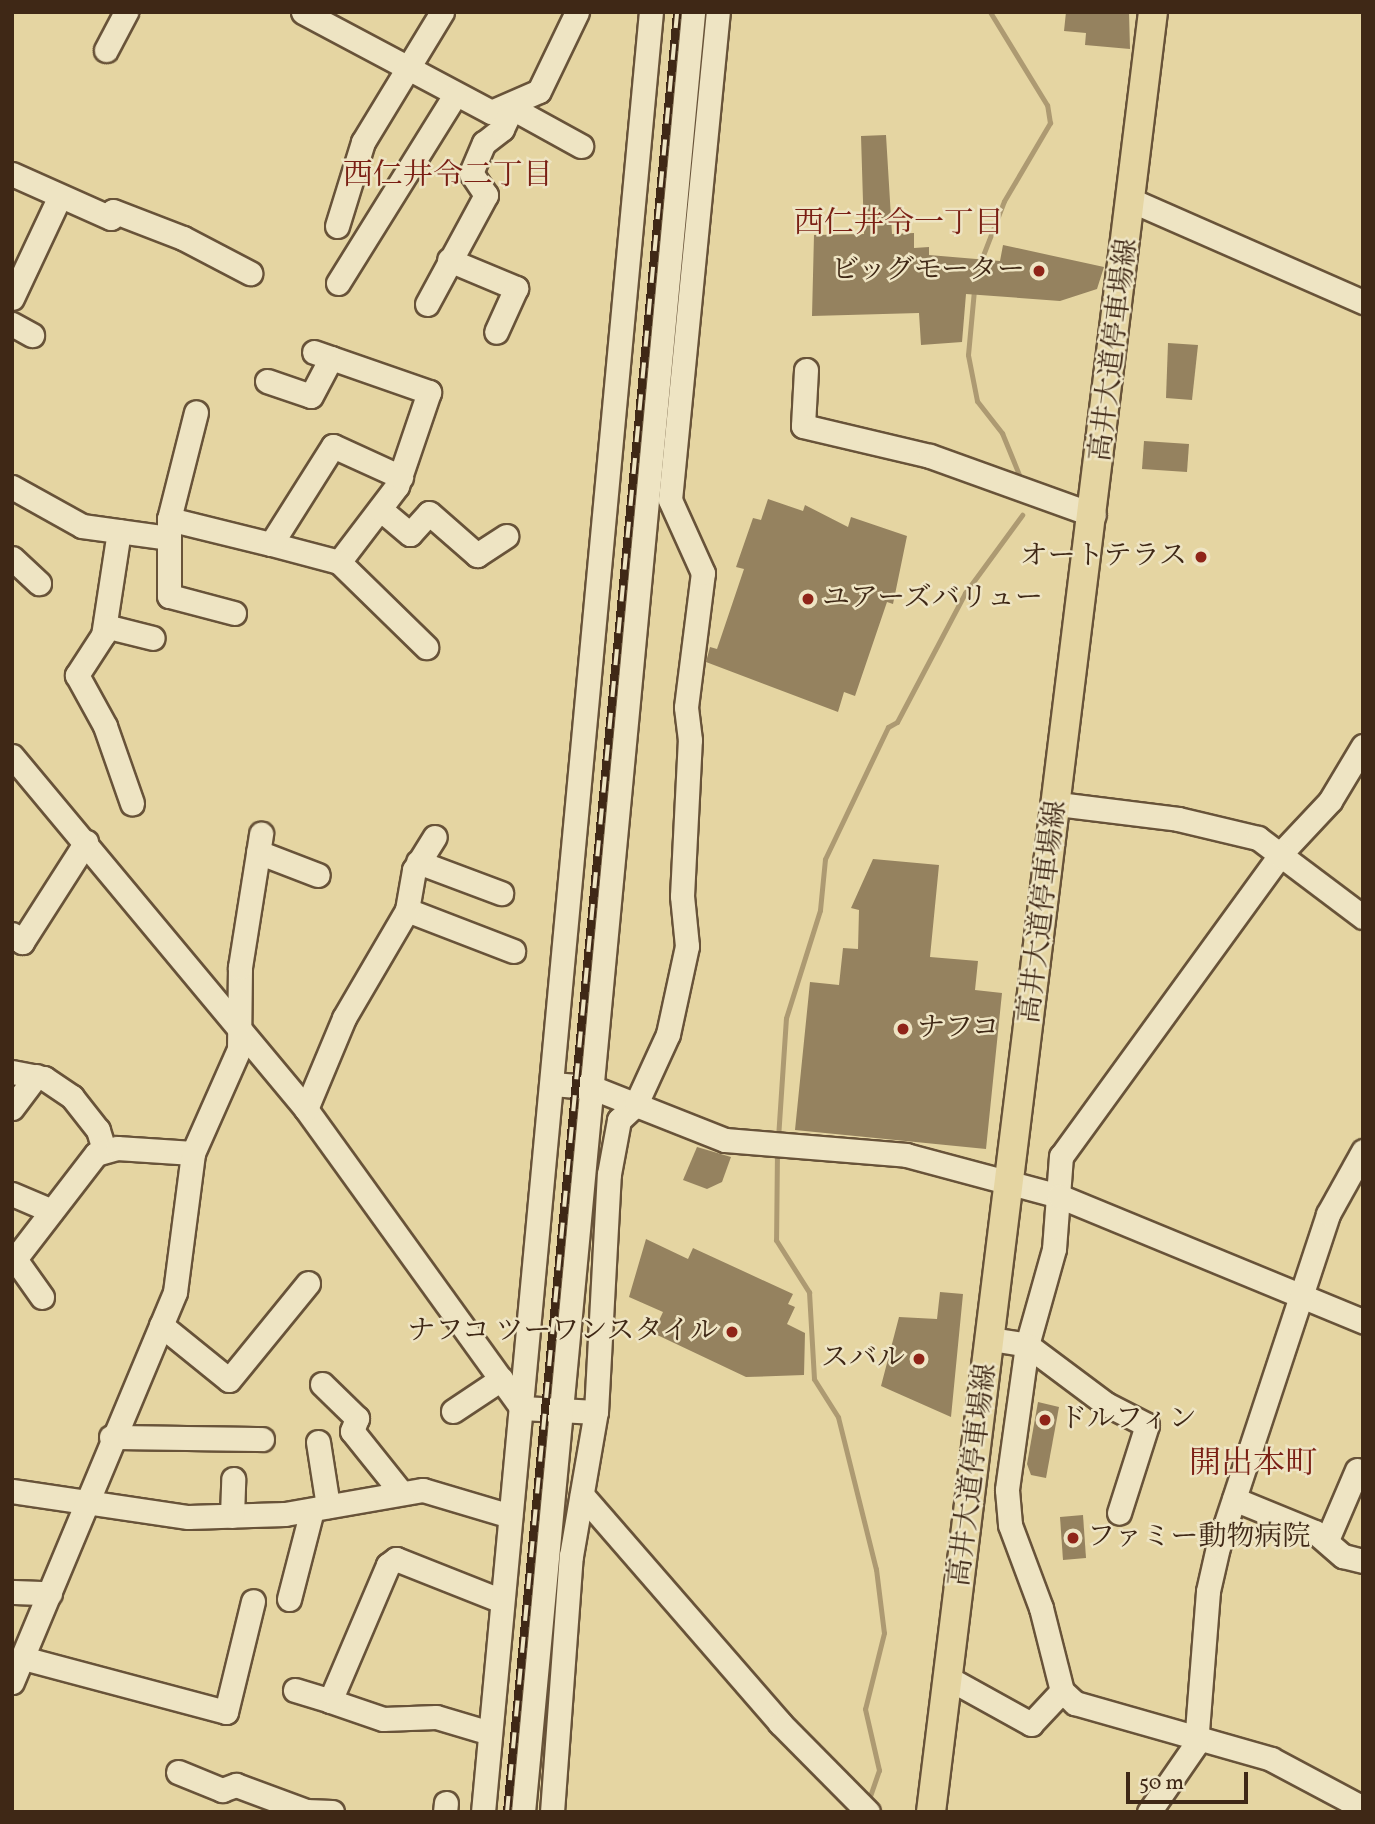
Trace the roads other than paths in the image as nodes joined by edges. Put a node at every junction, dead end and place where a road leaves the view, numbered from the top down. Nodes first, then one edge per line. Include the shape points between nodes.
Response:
1 (126, 12) edge
2 (303, 12) edge
3 (442, 12) edge
4 (577, 12) edge
5 (651, 12) edge
6 (693, 12) edge
7 (718, 12) edge
8 (1153, 12) edge
9 (106, 50) dead end
10 (409, 65) junction
11 (455, 96) junction
12 (512, 108) junction
13 (580, 146) dead end
14 (12, 174) edge
15 (59, 198) junction
16 (1133, 201) junction
17 (337, 226) dead end
18 (449, 260) junction
19 (250, 273) dead end
20 (338, 283) dead end
21 (12, 298) edge
22 (1363, 302) edge
23 (427, 304) dead end
24 (496, 332) dead end
25 (806, 370) dead end
26 (267, 381) dead end
27 (197, 412) dead end
28 (401, 477) junction
29 (12, 487) edge
30 (380, 509) junction
31 (1094, 515) junction
32 (168, 529) junction
33 (119, 531) junction
34 (506, 536) dead end
35 (271, 544) junction
36 (12, 558) edge
37 (340, 562) junction
38 (39, 583) dead end
39 (234, 613) dead end
40 (105, 626) junction
41 (153, 638) dead end
42 (426, 647) dead end
43 (1363, 746) edge
44 (12, 756) edge
45 (132, 803) dead end
46 (1058, 804) junction
47 (435, 837) dead end
48 (86, 842) junction
49 (1283, 851) junction
50 (418, 862) junction
51 (318, 875) dead end
52 (501, 893) dead end
53 (407, 910) junction
54 (1363, 917) edge
55 (12, 934) edge
56 (513, 951) dead end
57 (240, 1025) junction
58 (12, 1072) edge
59 (36, 1076) junction
60 (553, 1084) junction
61 (591, 1087) junction
62 (636, 1104) junction
63 (12, 1108) edge
64 (306, 1109) junction
65 (104, 1150) junction
66 (1363, 1151) edge
67 (193, 1153) junction
68 (1010, 1183) junction
69 (12, 1194) edge
70 (1059, 1196) junction
71 (52, 1211) junction
72 (308, 1283) dead end
73 (42, 1297) dead end
74 (1299, 1298) junction
75 (1363, 1321) edge
76 (161, 1325) junction
77 (992, 1339) junction
78 (1027, 1345) junction
79 (501, 1379) junction
80 (323, 1384) dead end
81 (522, 1408) junction
82 (560, 1410) junction
83 (453, 1411) dead end
84 (596, 1412) junction
85 (111, 1437) junction
86 (262, 1438) dead end
87 (318, 1442) dead end
88 (1357, 1470) dead end
89 (233, 1479) dead end
90 (971, 1489) junction
91 (1007, 1490) junction
92 (400, 1491) junction
93 (12, 1492) edge
94 (582, 1495) junction
95 (1234, 1499) junction
96 (83, 1507) junction
97 (320, 1508) junction
98 (1119, 1513) dead end
99 (232, 1516) junction
100 (510, 1516) junction
101 (1327, 1540) junction
102 (1363, 1561) edge
103 (12, 1592) edge
104 (50, 1593) junction
105 (289, 1599) dead end
106 (253, 1601) dead end
107 (502, 1601) junction
108 (23, 1658) junction
109 (948, 1678) junction
110 (12, 1682) edge
111 (295, 1690) dead end
112 (1062, 1690) junction
113 (330, 1701) junction
114 (490, 1732) junction
115 (1197, 1735) junction
116 (178, 1772) dead end
117 (1363, 1808) edge
118 (865, 1809) edge
119 (332, 1812) edge
120 (483, 1812) edge
121 (523, 1812) edge
122 (552, 1812) edge
123 (931, 1812) edge
124 (1149, 1812) edge

1 - 9 street
2 - 10 street
3 - 10 street
4 - 12 street via 538,91
5 - 60 street
6 - 61 street
7 - 62 street via 670,500 703,573 686,707 690,740 682,896 687,946 668,1034
8 - 16 main road, 高井大道停車場線
10 - 11 street
10 - 17 street via 352,164
11 - 12 street via 491,112
11 - 20 street
12 - 13 street
12 - 18 street via 471,173 486,195
14 - 15 street
15 - 19 street via 183,237
15 - 21 street
16 - 22 street
16 - 31 main road, 高井大道停車場線
18 - 23 street
18 - 24 street via 516,288
25 - 31 street via 803,426 930,456
26 - 28 street via 311,396 323,355 429,392
27 - 32 street
28 - 30 street
28 - 35 street via 333,446
29 - 33 street via 82,526
30 - 34 street via 411,534 429,513 477,555
30 - 37 street
31 - 46 main road, 高井大道停車場線
32 - 33 street
32 - 35 street
32 - 39 street via 169,596
33 - 40 street
35 - 37 street
36 - 38 street
37 - 42 street
40 - 41 street
40 - 45 street via 76,675 105,726
43 - 49 street via 1331,801
44 - 48 street
46 - 49 street via 1217,826
46 - 68 main road, 高井大道停車場線
47 - 50 street
48 - 55 street via 22,942
48 - 57 street
49 - 54 street
49 - 70 street via 1107,1099 1070,1139 1061,1156
50 - 52 street
50 - 53 street
51 - 57 street via 260,843 240,967
53 - 56 street
53 - 64 street via 344,1018
57 - 64 street
57 - 67 street via 239,1049
58 - 59 street
59 - 63 street
59 - 65 street via 72,1097 98,1130
60 - 61 street
60 - 81 street
61 - 62 street
61 - 82 street
62 - 68 street via 725,1140 906,1155
62 - 84 street via 619,1120 609,1174
64 - 79 street
65 - 67 street
65 - 71 street
66 - 74 street via 1328,1214
67 - 76 street via 175,1292
68 - 70 street
68 - 77 main road, 高井大道停車場線
69 - 71 street
70 - 74 street
70 - 78 street via 1054,1249
71 - 73 street via 16,1259
72 - 76 street via 229,1380
74 - 75 street
74 - 95 street
76 - 85 street
77 - 78 street
77 - 90 main road, 高井大道停車場線
78 - 91 street
78 - 98 street via 1147,1425
79 - 81 street
79 - 83 street
80 - 92 street via 357,1418 352,1431
81 - 82 street
81 - 100 street
82 - 84 street
82 - 121 street
84 - 94 street
85 - 86 street
85 - 96 street
87 - 97 street
88 - 101 street
89 - 99 street
90 - 91 street
90 - 109 main road, 高井大道停車場線
91 - 112 street via 1010,1525
92 - 97 street
92 - 100 street via 443,1492
93 - 96 street
94 - 118 street via 780,1723
94 - 122 street via 571,1556
95 - 101 street
95 - 115 street via 1208,1591
96 - 99 street
96 - 104 street
97 - 99 street
97 - 105 street
100 - 107 street
101 - 102 street via 1343,1556
103 - 104 street
104 - 108 street
106 - 108 street via 226,1712
107 - 113 street via 396,1559 388,1565
107 - 114 street
108 - 110 street
109 - 112 street via 1031,1724
109 - 123 main road, 高井大道停車場線
111 - 113 street
112 - 115 street via 1097,1714
113 - 114 street via 383,1719 436,1717
114 - 120 street
115 - 117 street via 1271,1759
115 - 124 street via 1184,1766
116 - 119 street via 222,1790 236,1785 306,1811

